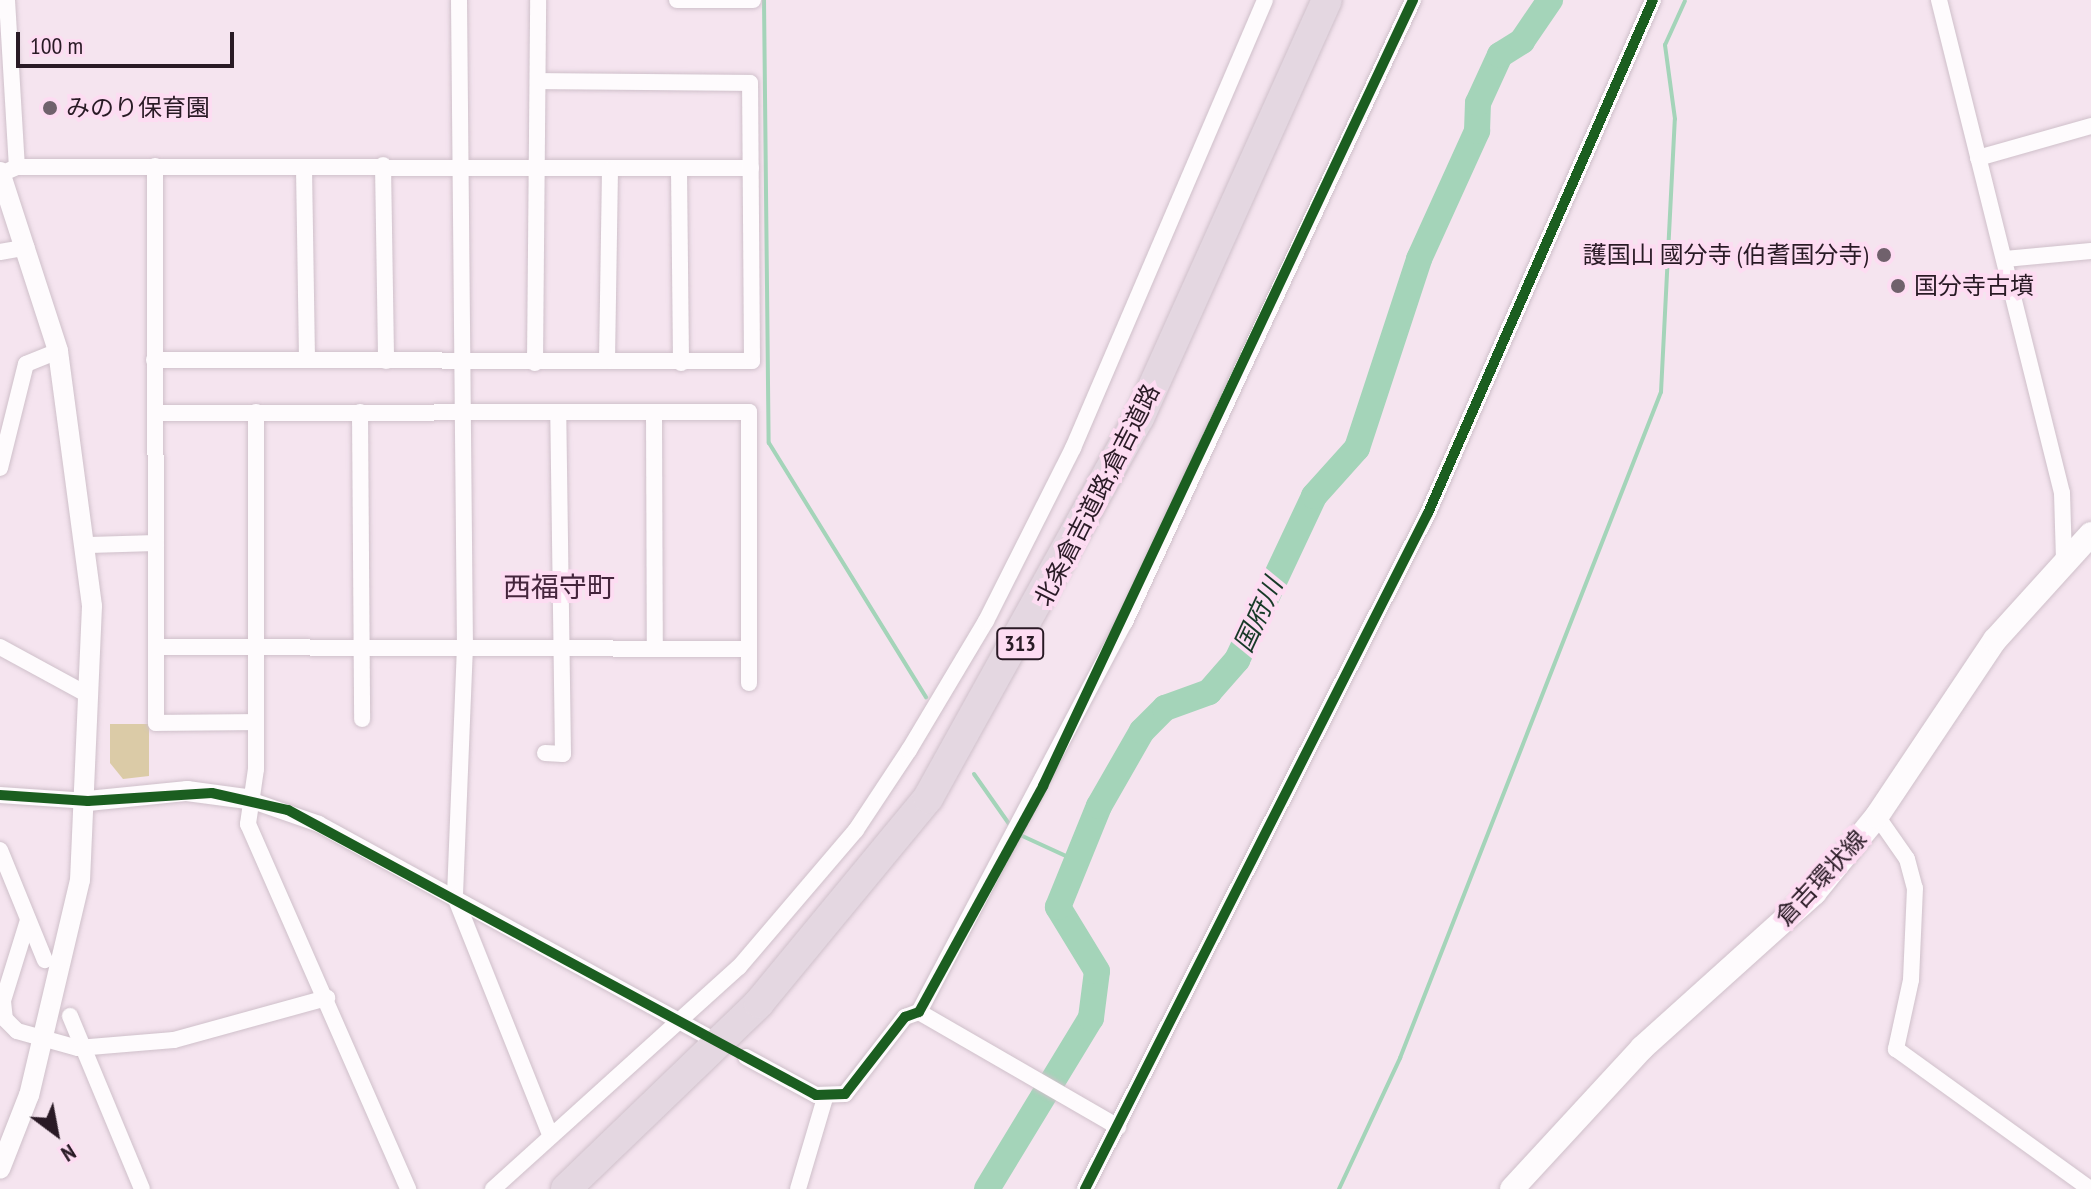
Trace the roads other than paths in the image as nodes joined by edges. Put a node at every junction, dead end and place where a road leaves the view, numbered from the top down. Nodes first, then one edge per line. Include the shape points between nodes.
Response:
1 (7, 0) edge
2 (459, 0) edge
3 (538, 0) edge
4 (677, 0) edge
5 (753, 0) edge
6 (1265, 0) edge
7 (1327, 0) edge
8 (1343, 0) edge
9 (1413, 0) edge
10 (1653, 0) edge
11 (1939, 0) edge
12 (539, 81) junction
13 (2091, 126) edge
14 (1978, 158) junction
15 (383, 165) junction
16 (463, 165) junction
17 (537, 165) junction
18 (155, 166) junction
19 (304, 168) junction
20 (751, 168) junction
21 (679, 169) junction
22 (610, 170) junction
23 (6, 171) edge
24 (27, 247) junction
25 (2091, 251) edge
26 (0, 252) edge
27 (2005, 259) junction
28 (58, 351) junction
29 (154, 360) junction
30 (307, 360) junction
31 (459, 360) junction
32 (386, 361) junction
33 (607, 361) junction
34 (535, 363) junction
35 (681, 363) junction
36 (256, 412) junction
37 (360, 412) junction
38 (654, 412) junction
39 (155, 413) junction
40 (459, 413) junction
41 (558, 413) junction
42 (0, 468) edge
43 (2091, 534) edge
44 (156, 543) junction
45 (89, 545) junction
46 (2064, 561) junction
47 (258, 645) junction
48 (465, 646) junction
49 (0, 647) edge
50 (157, 647) junction
51 (558, 647) junction
52 (655, 648) junction
53 (359, 649) junction
54 (747, 649) junction
55 (749, 683) dead end
56 (90, 696) junction
57 (362, 719) dead end
58 (255, 722) junction
59 (545, 753) dead end
60 (0, 795) edge
61 (247, 799) junction
62 (88, 801) junction
63 (1877, 816) junction
64 (0, 850) edge
65 (455, 897) junction
66 (28, 920) junction
67 (45, 960) dead end
68 (327, 998) junction
69 (924, 1015) junction
70 (70, 1016) dead end
71 (681, 1024) junction
72 (707, 1036) dead end
73 (44, 1038) junction
74 (83, 1048) junction
75 (746, 1057) dead end
76 (825, 1098) junction
77 (1118, 1127) junction
78 (550, 1135) junction
79 (0, 1169) edge
80 (142, 1189) edge
81 (408, 1189) edge
82 (493, 1189) edge
83 (566, 1189) edge
84 (589, 1189) edge
85 (798, 1189) edge
86 (1085, 1189) edge
87 (1512, 1189) edge
88 (2090, 1189) edge

1 - 23 street
2 - 16 street
3 - 12 street
4 - 5 street via 753,6
6 - 71 street via 1073,448 986,621 856,830
7 - 83 highway, 北条倉吉道路;倉吉道路 / 313 via 1139,418 928,798 759,1003
8 - 84 highway, 北条倉吉道路;倉吉道路 / 313 via 1158,413 989,732 835,943
9 - 69 street via 1125,622
10 - 77 street via 1428,513
11 - 14 street
12 - 17 street
12 - 20 street via 750,83
13 - 14 street
14 - 27 street
15 - 16 street
15 - 19 street
15 - 32 street
16 - 17 street
16 - 31 street
17 - 22 street
17 - 34 street
18 - 19 street
18 - 23 street
18 - 29 street
19 - 30 street
20 - 21 street
20 - 35 street via 752,361
21 - 22 street
21 - 35 street
22 - 33 street
23 - 24 street
24 - 26 street
24 - 28 street
25 - 27 street
27 - 46 street via 2062,493
28 - 42 street via 26,364
28 - 45 street
29 - 30 street
29 - 39 street
30 - 32 street
31 - 32 street
31 - 34 street
31 - 40 street
33 - 34 street
33 - 35 street
36 - 37 street
36 - 39 street
36 - 47 street
37 - 40 street
37 - 53 street
38 - 41 street
38 - 52 street
38 - 54 street via 749,412
39 - 44 street
40 - 41 street
40 - 48 street
41 - 51 street
43 - 46 main road, 倉吉環状線
44 - 45 street
44 - 50 street
45 - 56 street
46 - 63 main road, 倉吉環状線 via 1995,640
47 - 50 street
47 - 53 street
47 - 58 street
48 - 51 street
48 - 53 street
48 - 65 street
49 - 56 street
50 - 58 street via 156,723
51 - 52 street
51 - 59 street via 563,754
52 - 54 street
53 - 57 street
54 - 55 street
56 - 62 street
58 - 61 street via 256,769
60 - 62 street
61 - 62 street via 187,791
61 - 65 street via 319,824
61 - 68 street via 248,824
62 - 73 street via 74,918
63 - 87 main road, 倉吉環状線 via 1814,893 1642,1048
63 - 88 street via 1907,859 1915,888 1911,980 1896,1049
64 - 66 street
65 - 71 street
65 - 78 street
66 - 67 street
66 - 73 street via 2,1007 14,1029
68 - 74 street via 174,1040
68 - 81 street
69 - 76 street via 905,1017 845,1094
69 - 77 street
70 - 74 street
71 - 72 street
71 - 78 street
73 - 74 street
73 - 79 street
74 - 80 street
75 - 76 street
76 - 85 street
77 - 86 street
78 - 82 street

